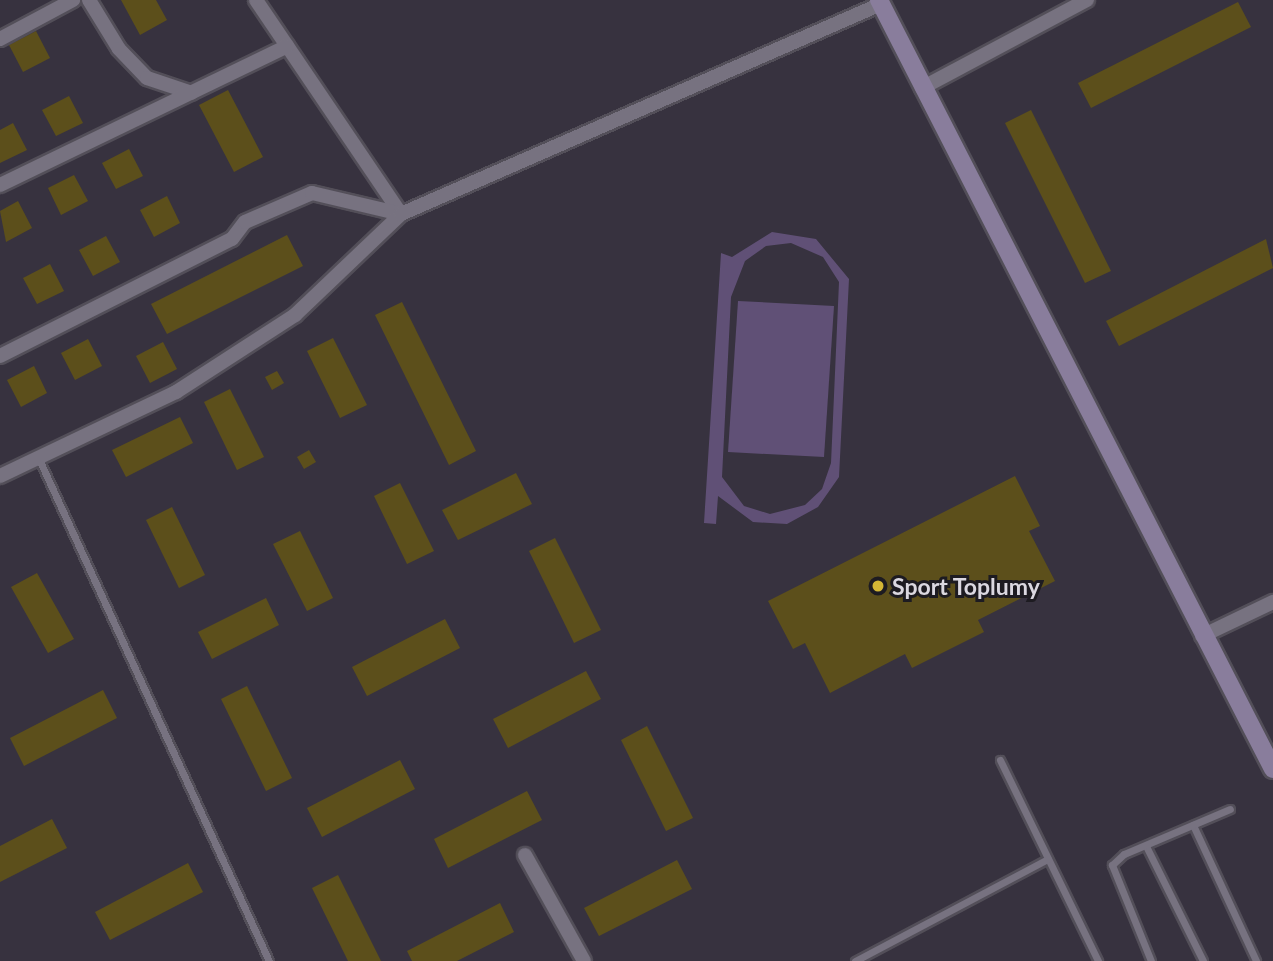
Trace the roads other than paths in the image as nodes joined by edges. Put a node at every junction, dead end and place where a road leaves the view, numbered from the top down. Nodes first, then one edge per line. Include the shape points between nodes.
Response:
1 (73, 0) edge
2 (89, 0) edge
3 (256, 0) edge
4 (1087, 0) edge
5 (880, 2) edge
6 (0, 39) edge
7 (288, 46) junction
8 (922, 88) junction
9 (192, 93) junction
10 (0, 185) edge
11 (401, 214) junction
12 (0, 356) edge
13 (37, 457) junction
14 (0, 476) edge
15 (1273, 602) edge
16 (1202, 636) junction
17 (1000, 760) dead end
18 (1273, 769) edge
19 (1230, 809) dead end
20 (1193, 825) junction
21 (1146, 846) junction
22 (525, 855) dead end
23 (1048, 859) junction
24 (859, 960) edge
25 (269, 961) edge
26 (584, 961) edge
27 (1098, 961) edge
28 (1151, 961) edge
29 (1203, 961) edge
30 (1256, 961) edge

1 - 6 street
2 - 9 street via 119,49 146,78
3 - 7 street
4 - 8 street
5 - 8 street
5 - 11 street
7 - 9 street
7 - 11 street
8 - 16 street
9 - 10 street
11 - 12 street via 312,193 244,222 232,239
11 - 13 street via 295,314 176,392
13 - 14 street
13 - 25 lane
15 - 16 street
16 - 18 street
17 - 23 lane
19 - 20 lane
20 - 21 lane
20 - 30 lane
21 - 28 lane via 1112,865
21 - 29 lane
22 - 26 street
23 - 24 lane
23 - 27 lane

